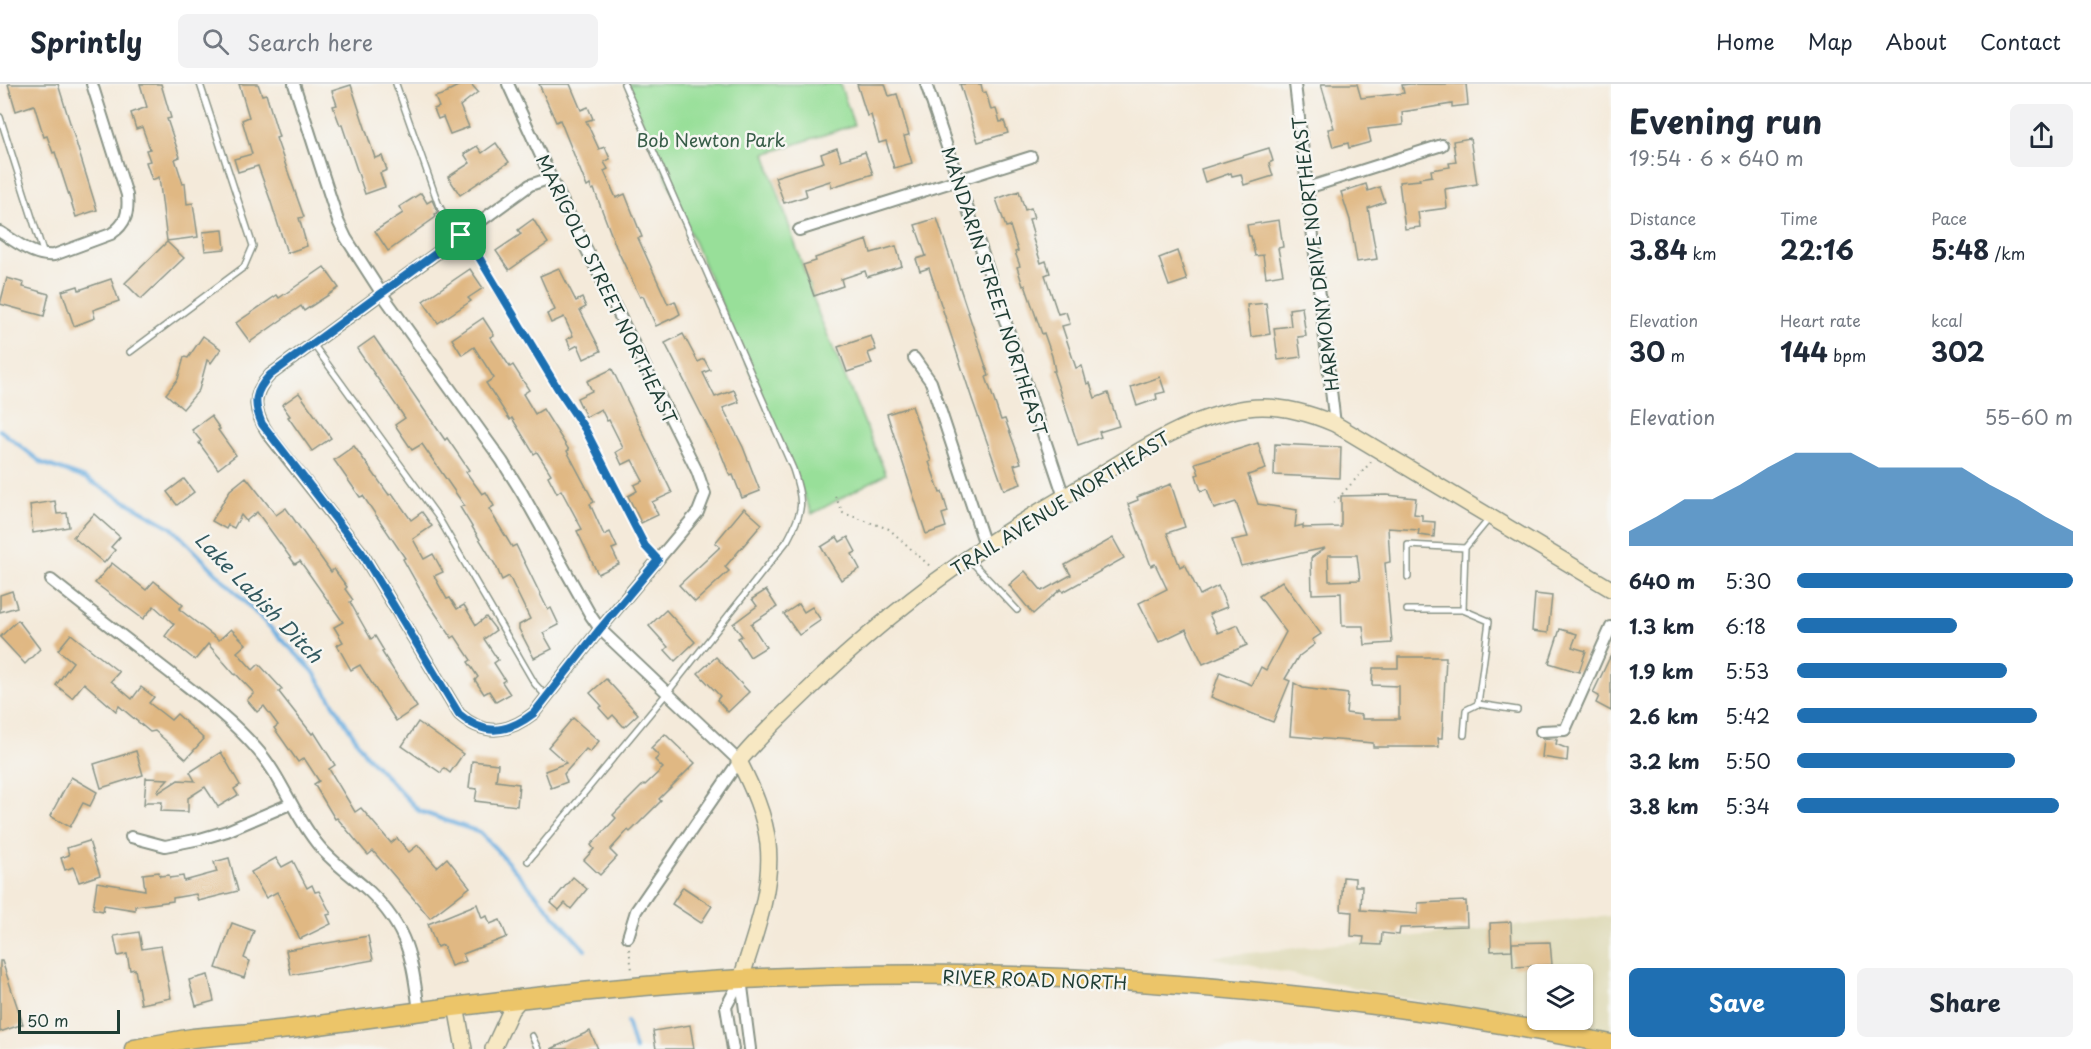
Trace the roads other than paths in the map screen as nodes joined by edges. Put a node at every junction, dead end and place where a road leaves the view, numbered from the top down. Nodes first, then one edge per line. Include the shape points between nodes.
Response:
1 (92, 84) edge
2 (200, 84) edge
3 (294, 84) edge
4 (396, 84) edge
5 (508, 84) edge
6 (624, 84) edge
7 (926, 84) edge
8 (1295, 84) edge
9 (0, 117) edge
10 (1442, 145) dead end
11 (1031, 157) dead end
12 (551, 178) junction
13 (958, 180) junction
14 (1307, 188) junction
15 (799, 230) dead end
16 (0, 232) edge
17 (461, 235) junction
18 (44, 256) junction
19 (382, 294) junction
20 (313, 344) junction
21 (130, 352) dead end
22 (915, 358) dead end
23 (1335, 424) junction
24 (1064, 497) junction
25 (1490, 518) junction
26 (985, 545) junction
27 (1465, 548) junction
28 (968, 558) junction
29 (658, 560) junction
30 (1408, 577) dead end
31 (51, 580) dead end
32 (1611, 589) edge
33 (1017, 610) dead end
34 (1407, 610) dead end
35 (1463, 610) junction
36 (1611, 627) edge
37 (600, 629) junction
38 (667, 693) junction
39 (547, 697) junction
40 (1478, 704) junction
41 (1517, 710) dead end
42 (1541, 731) dead end
43 (1464, 735) dead end
44 (739, 761) junction
45 (290, 804) junction
46 (131, 837) dead end
47 (528, 861) dead end
48 (628, 937) road end
49 (741, 979) junction
50 (522, 997) junction
51 (456, 1006) junction
52 (419, 1011) junction
53 (532, 1036) dead end
54 (1611, 1044) edge
55 (135, 1049) edge
56 (464, 1049) edge
57 (493, 1049) edge
58 (538, 1049) edge
59 (733, 1049) edge
60 (750, 1049) edge

1 - 18 street via 127,195 126,220 111,234
2 - 21 lane via 253,246 244,267
3 - 19 street via 338,221
4 - 17 lane via 438,203 449,224
5 - 12 street, MARIGOLD STREET NORTHEAST
6 - 38 lane via 793,469 802,505 787,541
7 - 13 street, MANDARIN STREET NORTHEAST
8 - 14 street, HARMONY DRIVE NORTHEAST
9 - 18 lane
10 - 14 street
11 - 13 street
12 - 17 street via 530,185
12 - 29 street, MARIGOLD STREET NORTHEAST via 705,494 698,512
13 - 15 street
13 - 24 street, MANDARIN STREET NORTHEAST
14 - 23 street, HARMONY DRIVE NORTHEAST
16 - 18 street
17 - 19 street
17 - 29 lane via 471,244 585,429 645,546
19 - 20 street
19 - 37 street via 502,461
20 - 39 lane via 438,517 535,684
20 - 39 street via 270,375 257,391 257,413 262,424 366,560 459,714 472,725 487,730 503,729 522,722
22 - 26 street via 931,382
23 - 24 street, TRAIL AVENUE NORTHEAST via 1281,408 1248,408 1218,415 1171,434
23 - 25 street, TRAIL AVENUE NORTHEAST
24 - 26 street, TRAIL AVENUE NORTHEAST
25 - 27 lane
25 - 32 street, TRAIL AVENUE NORTHEAST
26 - 28 street, TRAIL AVENUE NORTHEAST
27 - 30 lane via 1408,545
27 - 35 lane
28 - 33 lane
28 - 44 street, TRAIL AVENUE NORTHEAST via 900,608 831,668
29 - 37 street
31 - 45 street via 238,729 266,760
34 - 35 lane
35 - 40 lane via 1489,621
36 - 42 street via 1565,730
37 - 38 street
37 - 39 street
38 - 44 street
38 - 47 lane
40 - 41 lane
40 - 43 lane via 1466,710
44 - 48 street, TRAIL AVENUE NORTHEAST via 636,911
44 - 49 street via 763,819 768,855 763,899
45 - 46 street via 237,827 165,846
45 - 52 street via 330,858 370,892 397,923 410,951
49 - 50 main road, RIVER ROAD NORTH
49 - 54 main road, RIVER ROAD NORTH via 987,976 1203,987 1376,1005
49 - 59 street via 726,1007
49 - 60 street
50 - 51 main road, RIVER ROAD NORTH
50 - 57 street via 511,1010
51 - 52 main road, RIVER ROAD NORTH
51 - 56 street
52 - 55 main road, RIVER ROAD NORTH
53 - 58 lane

